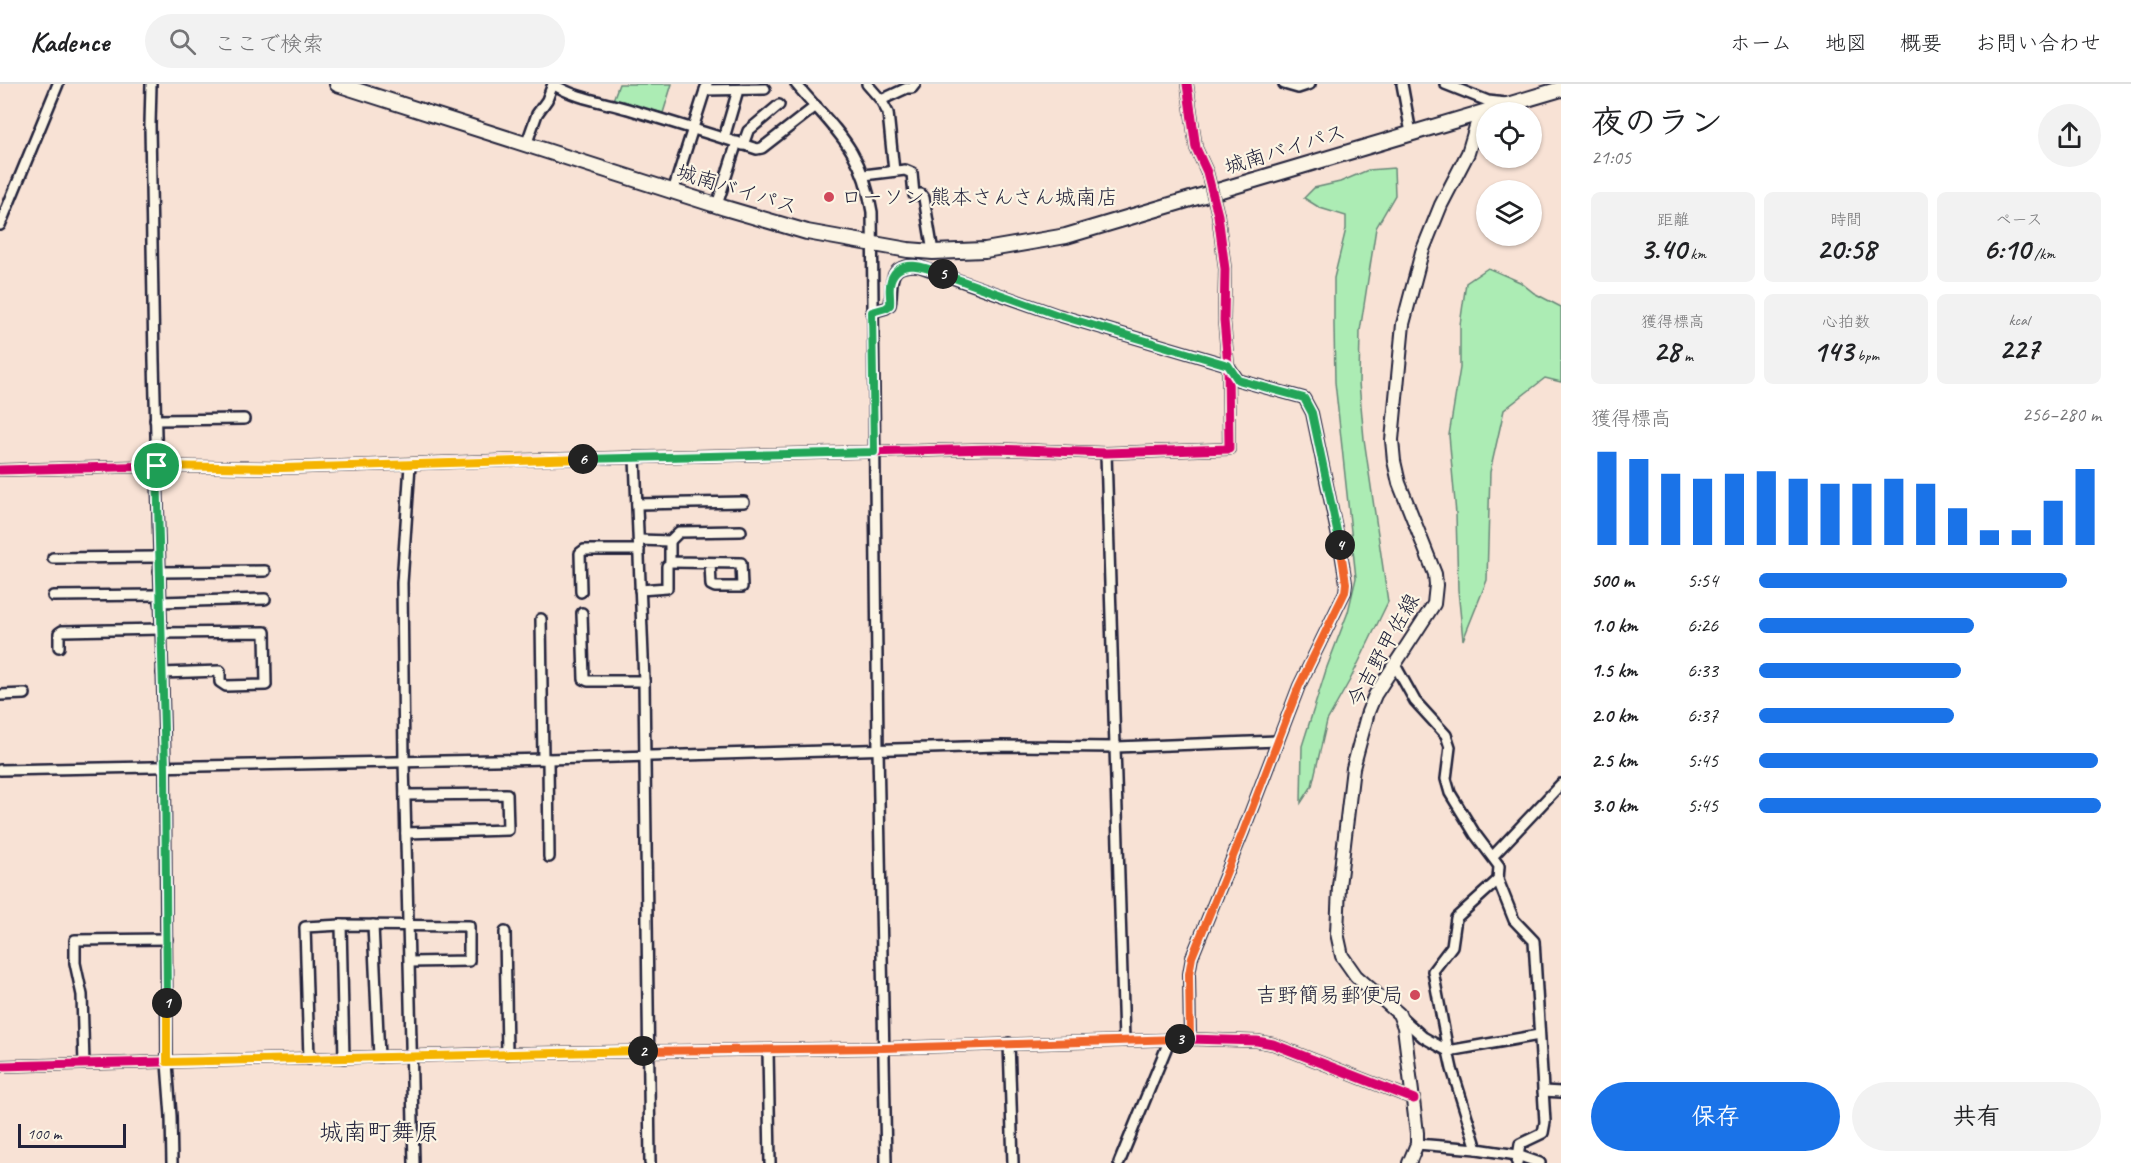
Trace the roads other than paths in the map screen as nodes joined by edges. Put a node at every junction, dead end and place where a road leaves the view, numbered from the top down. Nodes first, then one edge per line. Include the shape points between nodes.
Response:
1 (58, 84) edge
2 (151, 84) edge
3 (338, 84) edge
4 (553, 84) edge
5 (796, 84) edge
6 (867, 84) edge
7 (915, 84) edge
8 (1187, 84) edge
9 (1284, 84) edge
10 (1310, 84) edge
11 (1402, 84) edge
12 (1445, 84) edge
13 (706, 87) edge
14 (765, 89) dead end
15 (1561, 89) edge
16 (738, 90) junction
17 (881, 100) junction
18 (1500, 102) edge
19 (1516, 102) edge
20 (779, 105) dead end
21 (816, 106) junction
22 (1476, 114) edge
23 (1476, 126) edge
24 (694, 128) junction
25 (1411, 133) junction
26 (724, 138) junction
27 (740, 144) junction
28 (526, 145) junction
29 (894, 171) junction
30 (864, 175) junction
31 (673, 191) junction
32 (717, 205) junction
33 (0, 225) edge
34 (872, 244) junction
35 (933, 252) junction
36 (872, 312) junction
37 (1228, 365) junction
38 (244, 419) dead end
39 (155, 420) junction
40 (874, 452) junction
41 (1106, 453) junction
42 (635, 458) junction
43 (410, 465) junction
44 (157, 466) junction
45 (0, 470) edge
46 (744, 502) dead end
47 (637, 504) junction
48 (741, 531) dead end
49 (670, 541) junction
50 (639, 545) junction
51 (159, 557) junction
52 (53, 558) dead end
53 (710, 562) dead end
54 (667, 566) dead end
55 (265, 571) dead end
56 (159, 572) junction
57 (640, 590) junction
58 (581, 592) dead end
59 (54, 596) dead end
60 (160, 598) junction
61 (265, 600) dead end
62 (582, 613) dead end
63 (541, 619) dead end
64 (161, 631) junction
65 (59, 647) dead end
66 (1395, 665) junction
67 (162, 673) junction
68 (644, 681) junction
69 (25, 694) dead end
70 (0, 695) edge
71 (1278, 741) junction
72 (1116, 747) junction
73 (878, 749) junction
74 (644, 756) junction
75 (545, 759) junction
76 (404, 761) junction
77 (165, 768) junction
78 (0, 770) edge
79 (1561, 784) edge
80 (405, 795) junction
81 (406, 833) junction
82 (1493, 856) junction
83 (549, 857) dead end
84 (1498, 880) junction
85 (340, 925) junction
86 (373, 925) junction
87 (409, 925) junction
88 (505, 932) dead end
89 (167, 939) junction
90 (410, 962) junction
91 (1399, 1014) junction
92 (1539, 1035) junction
93 (1190, 1039) junction
94 (1170, 1040) junction
95 (1124, 1041) junction
96 (1009, 1043) junction
97 (884, 1048) junction
98 (768, 1050) junction
99 (649, 1051) junction
100 (1448, 1051) junction
101 (507, 1054) junction
102 (412, 1056) junction
103 (379, 1057) junction
104 (344, 1058) junction
105 (309, 1059) junction
106 (167, 1062) junction
107 (84, 1064) junction
108 (0, 1066) edge
109 (1543, 1091) junction
110 (1561, 1092) edge
111 (1414, 1099) junction
112 (1417, 1144) junction
113 (1477, 1149) junction
114 (1517, 1159) edge
115 (172, 1163) edge
116 (414, 1163) edge
117 (650, 1163) edge
118 (770, 1163) edge
119 (886, 1163) edge
120 (1013, 1163) edge
121 (1119, 1163) edge
122 (1409, 1163) edge
123 (1540, 1163) edge

1 - 33 street
2 - 39 street
3 - 28 highway, 城南バイパス
4 - 24 street via 584,97
4 - 28 street
5 - 21 street
6 - 17 street
7 - 17 street
8 - 37 street, bridge via 1196,148 1218,215 1225,269
9 - 10 street via 1298,88
11 - 25 street
12 - 18 street
13 - 16 street
13 - 24 street
14 - 16 street
15 - 19 highway, 城南バイパス
16 - 26 street
17 - 29 street via 889,120
20 - 27 street via 748,131
21 - 27 street via 762,148
21 - 30 street via 843,137
22 - 25 highway, 城南バイパス
23 - 66 main road, 今吉野甲佐線 via 1468,153 1422,252 1403,324 1392,440 1394,461 1437,585 1430,612
24 - 26 street
24 - 31 street
25 - 35 highway, 城南バイパス via 1066,236 985,250
26 - 27 street
27 - 32 street
28 - 31 highway, 城南バイパス
29 - 30 street
29 - 35 street via 912,173 914,195 924,198
30 - 34 street via 872,212
31 - 32 highway, 城南バイパス
32 - 34 highway, 城南バイパス via 807,232
34 - 35 highway, 城南バイパス
34 - 36 street
36 - 37 street via 890,305 894,274 905,267 918,266 1058,315
36 - 40 street
37 - 41 street via 1229,449
37 - 71 street via 1238,380 1304,398 1312,413 1346,583
38 - 39 street
39 - 44 street
40 - 41 street via 994,449
40 - 42 street
40 - 73 street
41 - 72 street
42 - 43 street
42 - 47 street
43 - 44 street
43 - 76 street via 402,583
44 - 45 street
44 - 51 street
46 - 47 street
47 - 50 street
48 - 49 street via 680,532
49 - 50 street
49 - 53 street via 670,562
50 - 57 street
50 - 58 street via 580,553
51 - 52 street
51 - 56 street
54 - 57 street via 667,588
55 - 56 street
56 - 60 street
57 - 68 street
59 - 60 street
60 - 61 street
60 - 64 street
62 - 68 street via 584,679
63 - 75 street
64 - 65 street via 62,631
64 - 67 street
64 - 67 street via 265,632 266,685 226,686 220,682 220,671
66 - 82 street via 1415,701 1446,735 1450,747 1446,779 1450,793
66 - 91 main road, 今吉野甲佐線 via 1375,695 1358,744 1342,851 1337,933 1342,956 1356,976
67 - 77 street
68 - 74 street
69 - 70 street
71 - 72 street
71 - 93 street via 1192,957
72 - 73 street
72 - 95 street
73 - 74 street
73 - 97 street
74 - 75 street
74 - 99 street
75 - 76 street
75 - 83 street
76 - 77 street
76 - 80 street
77 - 78 street
77 - 89 street
79 - 82 street
80 - 81 street
80 - 81 street via 507,794 508,830
81 - 87 street
82 - 84 street via 1499,866
84 - 92 street via 1514,920 1534,941
84 - 100 street via 1456,918 1452,946 1433,971
85 - 86 street
85 - 104 street
85 - 105 street via 305,927
86 - 87 street
86 - 103 street
87 - 90 street
87 - 90 street via 468,926 469,961
88 - 101 street
89 - 106 street
89 - 107 street via 75,940 82,995
90 - 102 street
91 - 100 street via 1423,1036
91 - 111 main road
92 - 100 street
92 - 109 street
93 - 94 street
93 - 111 street via 1273,1044
94 - 95 street
94 - 121 street
95 - 96 street
96 - 97 street
96 - 120 street
97 - 98 street
97 - 119 street
98 - 99 street
98 - 118 street
99 - 101 street
99 - 117 street
100 - 113 street
101 - 102 street
102 - 103 street
102 - 116 street
103 - 104 street
104 - 105 street
105 - 106 street
106 - 107 street
106 - 115 street
107 - 108 street
109 - 110 street
109 - 114 street via 1543,1133 1520,1143
111 - 112 main road
112 - 113 street
112 - 122 main road
113 - 114 street
114 - 123 street

